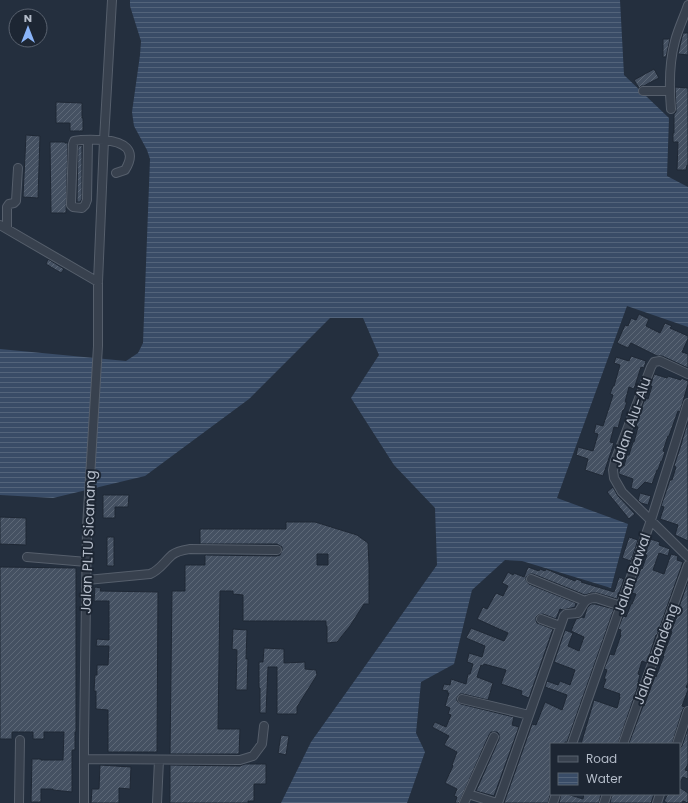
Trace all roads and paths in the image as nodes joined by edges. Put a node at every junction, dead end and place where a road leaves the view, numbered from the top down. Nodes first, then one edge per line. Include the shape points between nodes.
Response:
1 (112, 0) edge
2 (688, 5) edge
3 (643, 91) dead end
4 (669, 91) junction
5 (671, 109) dead end
6 (88, 140) junction
7 (104, 140) junction
8 (18, 168) dead end
9 (116, 173) dead end
10 (3, 227) edge
11 (98, 282) junction
12 (688, 374) edge
13 (688, 404) edge
14 (651, 520) junction
15 (277, 550) dead end
16 (27, 557) dead end
17 (688, 557) edge
18 (87, 562) junction
19 (688, 565) edge
20 (531, 579) dead end
21 (87, 580) junction
22 (585, 601) junction
23 (621, 606) junction
24 (541, 619) dead end
25 (560, 626) junction
26 (462, 699) dead end
27 (688, 711) edge
28 (529, 715) junction
29 (264, 726) dead end
30 (494, 737) dead end
31 (20, 740) dead end
32 (572, 743) edge
33 (624, 743) edge
34 (677, 743) edge
35 (84, 759) junction
36 (159, 760) junction
37 (468, 794) junction
38 (19, 803) edge
39 (84, 803) edge
40 (157, 803) edge
41 (464, 803) edge
42 (498, 803) edge

1 - 7 street, Jalan PLTU Sicanang
2 - 4 street via 675,40
3 - 4 street
4 - 5 street
6 - 6 street via 74,141 73,144 73,207 82,208 87,200
6 - 7 street
7 - 9 street via 118,142 128,148 129,164 125,170
7 - 11 street, Jalan PLTU Sicanang
8 - 10 street via 16,201 7,207
10 - 11 street
11 - 18 street, Jalan PLTU Sicanang via 98,346
12 - 14 street, Jalan Alu-Alu via 660,361 654,362 615,461 614,478 622,492
13 - 14 street, Jalan Bawal
14 - 17 street, Jalan Alu-Alu
14 - 23 street, Jalan Bawal
15 - 21 street via 190,549 173,554 158,570 150,574
16 - 18 street
18 - 21 street, Jalan PLTU Sicanang
19 - 33 street, Jalan Bandeng
20 - 22 street
21 - 35 street, Jalan PLTU Sicanang
22 - 23 street via 596,598
22 - 25 street via 578,613 565,614
23 - 32 street, Jalan Bawal
24 - 25 street
25 - 28 street
26 - 28 street
27 - 34 street
28 - 42 street
29 - 36 street via 262,744 254,756 240,760
30 - 37 street
31 - 38 street
35 - 36 street
35 - 39 street, Jalan PLTU Sicanang
36 - 40 street
37 - 41 street
37 - 42 street

